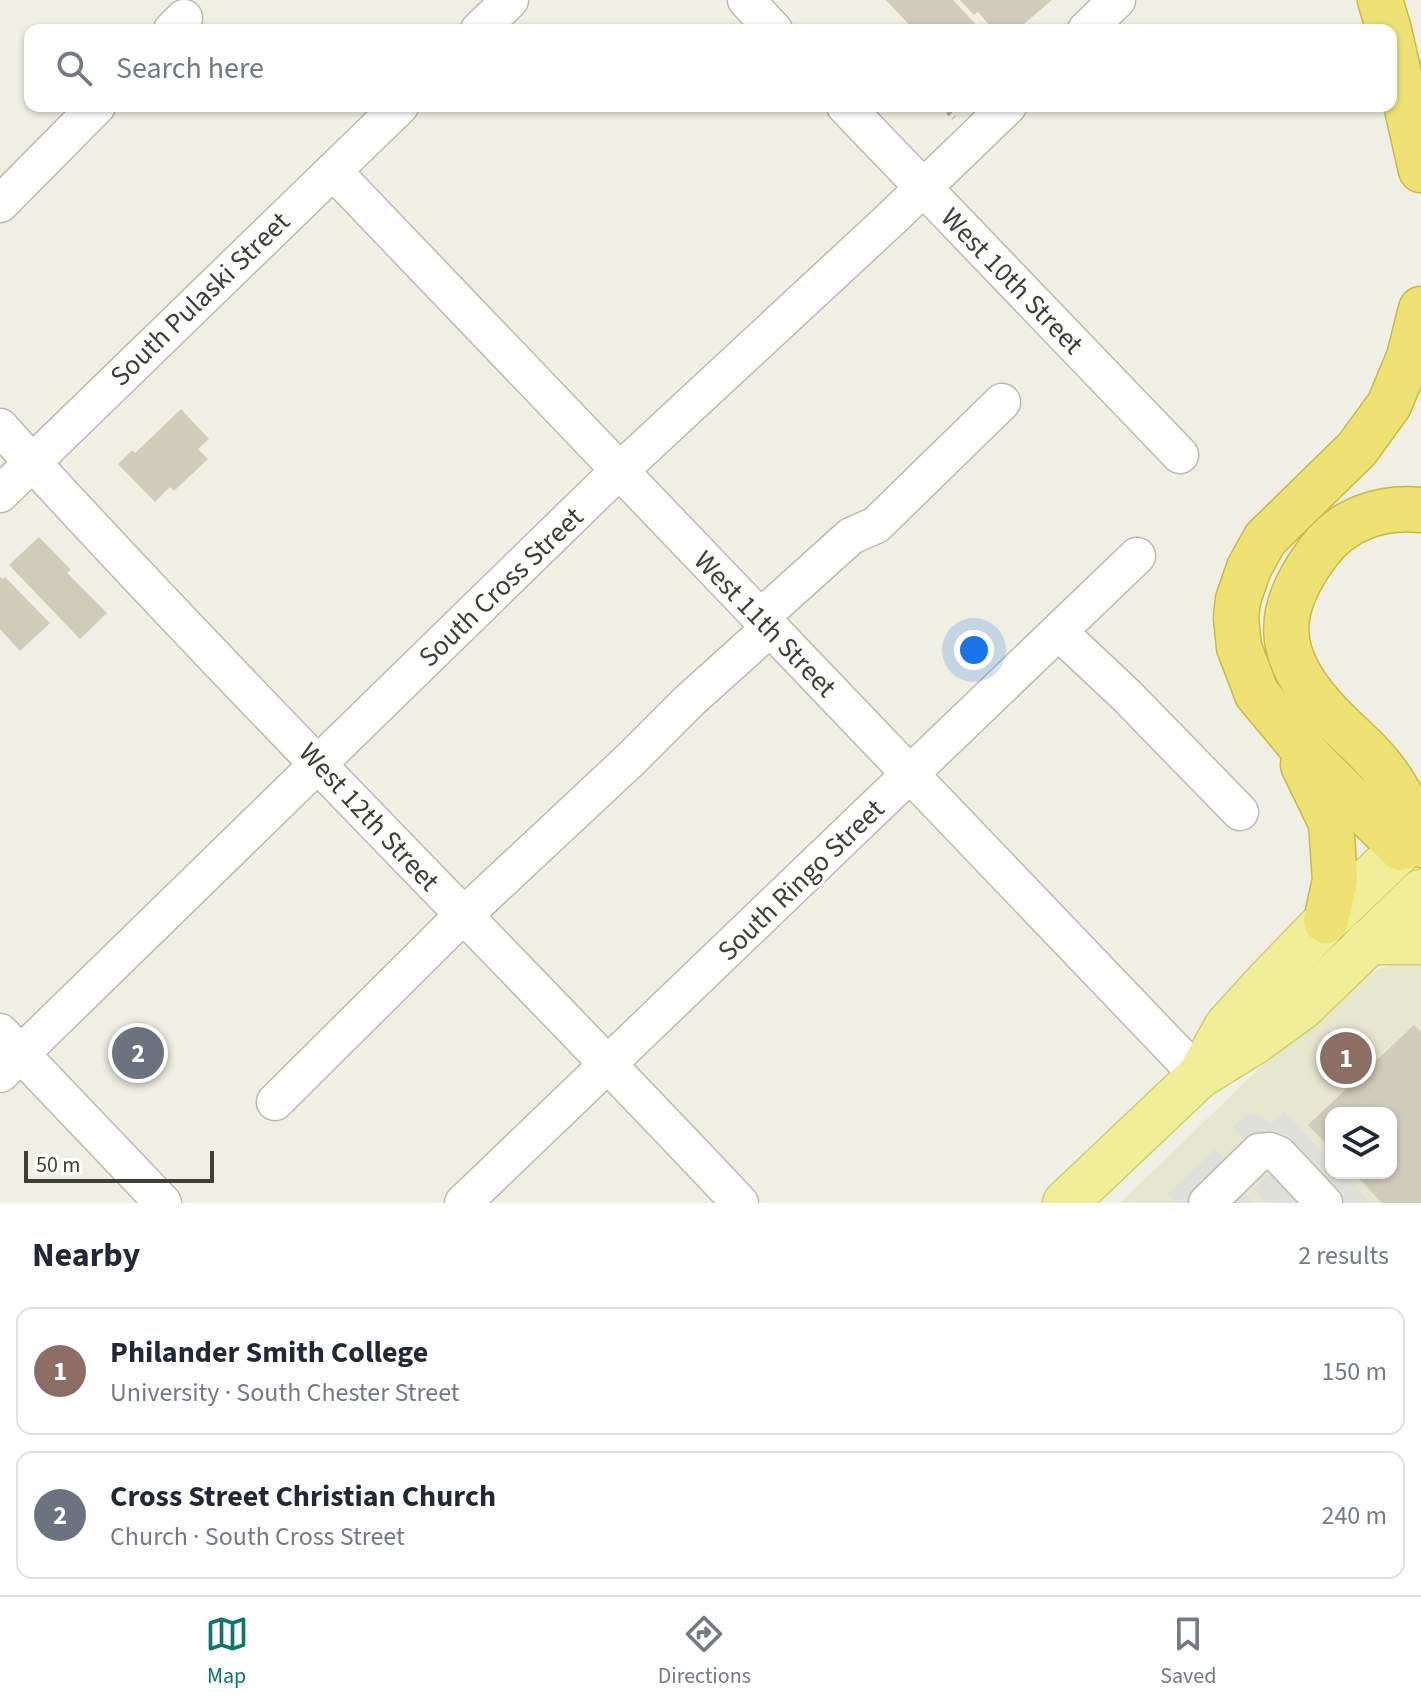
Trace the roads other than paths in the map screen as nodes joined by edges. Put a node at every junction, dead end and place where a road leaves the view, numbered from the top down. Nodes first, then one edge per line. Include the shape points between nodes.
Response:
1 (510, 0) edge
2 (746, 0) edge
3 (1117, 0) edge
4 (1380, 0) edge
5 (485, 24) edge
6 (768, 24) edge
7 (1092, 24) edge
8 (1387, 24) edge
9 (1397, 65) edge
10 (91, 112) edge
11 (394, 112) edge
12 (851, 112) edge
13 (1002, 112) edge
14 (1421, 170) edge
15 (333, 171) junction
16 (923, 189) junction
17 (0, 204) edge
18 (1421, 309) edge
19 (1002, 402) dead end
20 (0, 427) edge
21 (1180, 455) dead end
22 (31, 462) junction
23 (620, 472) junction
24 (0, 494) edge
25 (1421, 510) edge
26 (1137, 556) dead end
27 (765, 623) junction
28 (1059, 632) junction
29 (1282, 724) junction
30 (1379, 764) junction
31 (318, 765) junction
32 (910, 775) junction
33 (1421, 776) edge
34 (1240, 812) dead end
35 (1416, 845) edge
36 (1421, 892) edge
37 (463, 916) junction
38 (1326, 921) junction
39 (1368, 942) junction
40 (1421, 942) edge
41 (7, 1053) edge
42 (609, 1065) junction
43 (1199, 1076) junction
44 (275, 1102) dead end
45 (163, 1203) edge
46 (463, 1203) edge
47 (740, 1203) edge
48 (1065, 1203) edge
49 (1207, 1203) edge
50 (1324, 1203) edge

1 - 5 street
2 - 6 street
3 - 7 street
4 - 8 highway
9 - 14 highway
10 - 17 street
11 - 15 street, South Pulaski Street
12 - 16 street, West 10th Street
13 - 16 street, South Cross Street
15 - 22 street, South Pulaski Street
15 - 23 street, West 11th Street
16 - 21 street, West 10th Street
16 - 23 street, South Cross Street
18 - 29 highway via 1409,357 1376,426 1265,539 1238,600 1239,647 1257,694
19 - 27 street via 876,525 851,536
20 - 22 street, West 12th Street
22 - 24 street, South Pulaski Street
22 - 31 street, West 12th Street
23 - 27 street, West 11th Street
23 - 31 street, South Cross Street
25 - 30 highway via 1379,512 1337,531 1299,577 1288,609 1287,638 1305,686
26 - 28 street, South Ringo Street
27 - 32 street, West 11th Street
27 - 37 street via 630,760
28 - 32 street, South Ringo Street
28 - 34 street
29 - 35 highway via 1390,834
29 - 38 highway via 1331,823 1335,880
30 - 33 highway
30 - 35 highway via 1407,804
31 - 37 street, West 12th Street
31 - 41 street, South Cross Street
32 - 42 street, South Ringo Street
32 - 43 street, West 11th Street
35 - 38 main road
36 - 39 main road
37 - 42 street, West 12th Street
37 - 44 street
38 - 43 main road via 1227,1026
39 - 40 main road
39 - 43 main road via 1302,1007
41 - 45 street
42 - 46 street, South Ringo Street
42 - 47 street, West 12th Street
43 - 48 main road
49 - 50 street via 1259,1152 1270,1151

